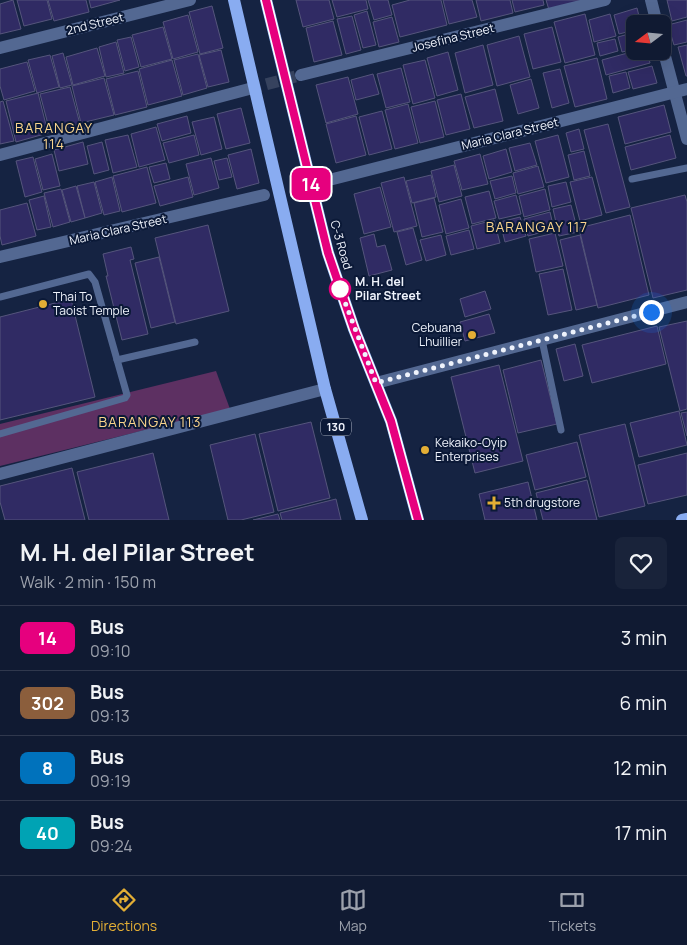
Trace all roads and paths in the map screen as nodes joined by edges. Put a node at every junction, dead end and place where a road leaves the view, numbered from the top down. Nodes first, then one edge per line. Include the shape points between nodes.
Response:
1 (190, 0) edge
2 (234, 0) edge
3 (266, 0) edge
4 (605, 0) edge
5 (651, 0) edge
6 (655, 15) edge
7 (0, 48) edge
8 (668, 60) edge
9 (301, 75) tunnel mouth
10 (249, 89) tunnel mouth
11 (681, 90) edge
12 (687, 139) edge
13 (0, 155) edge
14 (687, 168) edge
15 (333, 179) dead end
16 (632, 179) dead end
17 (264, 195) dead end
18 (0, 257) edge
19 (0, 297) edge
20 (687, 302) edge
21 (542, 340) junction
22 (195, 342) dead end
23 (117, 360) junction
24 (376, 383) junction
25 (325, 389) junction
26 (561, 430) dead end
27 (0, 434) edge
28 (0, 474) edge
29 (687, 519) edge
30 (362, 520) edge
31 (418, 520) edge
32 (682, 520) edge

1 - 7 street, 2nd Street
2 - 25 main road, 130
3 - 24 main road, C-3 Road via 328,253
4 - 9 street, Josefina Street
5 - 6 street
8 - 11 street
10 - 13 street
11 - 12 street
11 - 15 street, Maria Clara Street
14 - 16 lane
17 - 18 street, Maria Clara Street
19 - 23 lane via 89,274 95,282
20 - 21 street
21 - 24 street
21 - 26 lane
22 - 23 lane
23 - 27 lane via 127,395 125,398
24 - 31 main road, C-3 Road via 391,421
25 - 28 street
25 - 30 main road, 130
29 - 32 main road

